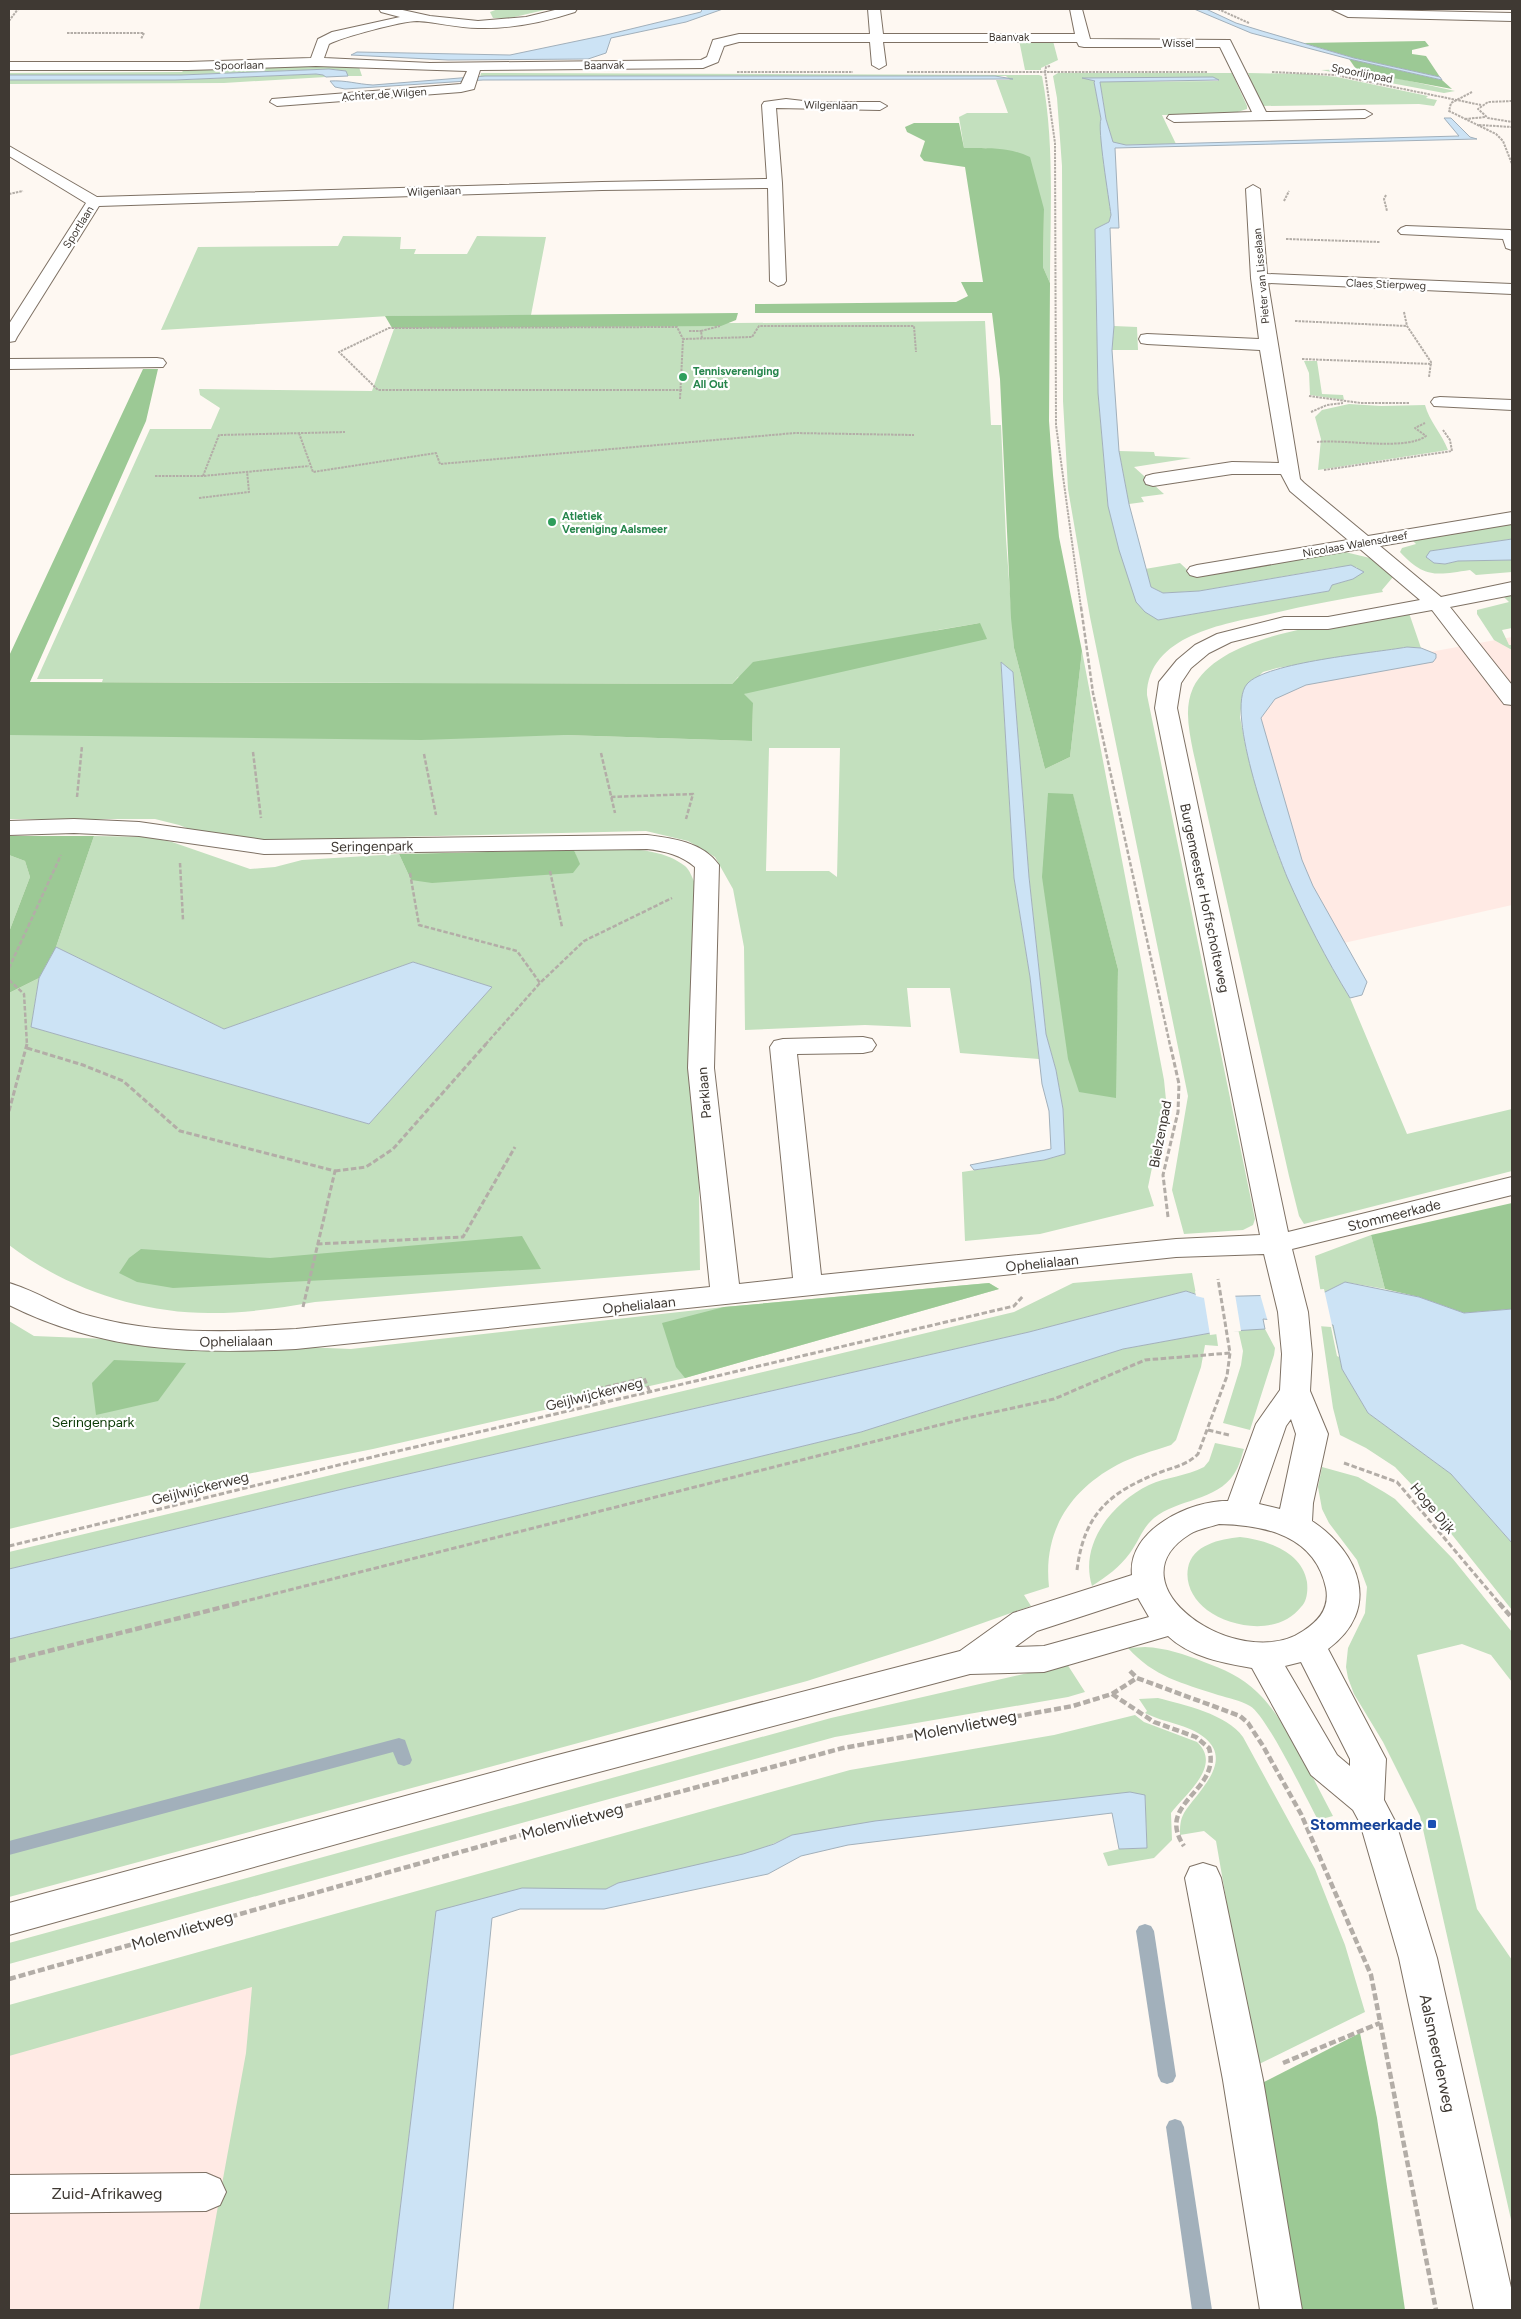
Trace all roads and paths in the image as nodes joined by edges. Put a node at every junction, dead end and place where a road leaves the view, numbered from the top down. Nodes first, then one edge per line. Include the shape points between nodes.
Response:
1 (18, 9) edge
2 (385, 9) edge
3 (450, 9) edge
4 (571, 9) edge
5 (874, 9) edge
6 (1076, 9) edge
7 (1218, 9) edge
8 (1338, 9) edge
9 (1467, 12) edge
10 (1512, 17) edge
11 (413, 18) junction
12 (9, 21) edge
13 (1249, 23) dead end
14 (67, 33) dead end
15 (877, 37) junction
16 (1082, 38) junction
17 (140, 41) dead end
18 (316, 62) junction
19 (879, 65) dead end
20 (9, 66) edge
21 (1045, 72) dead end
22 (1239, 72) junction
23 (473, 74) junction
24 (1472, 92) dead end
25 (1457, 100) junction
26 (1512, 101) edge
27 (277, 102) dead end
28 (1481, 105) junction
29 (880, 106) dead end
30 (1364, 114) dead end
31 (1261, 116) junction
32 (1487, 117) junction
33 (1174, 118) dead end
34 (1464, 119) junction
35 (1512, 122) edge
36 (1476, 125) junction
37 (1512, 126) edge
38 (9, 150) edge
39 (1512, 164) edge
40 (775, 183) junction
41 (1253, 189) dead end
42 (1386, 195) dead end
43 (94, 202) junction
44 (1388, 215) dead end
45 (1406, 231) dead end
46 (1258, 238) junction
47 (1511, 240) edge
48 (1259, 278) junction
49 (778, 281) dead end
50 (1397, 284) junction
51 (1512, 289) edge
52 (1295, 321) dead end
53 (720, 326) dead end
54 (1407, 326) junction
55 (689, 330) dead end
56 (701, 331) junction
57 (9, 337) edge
58 (702, 338) junction
59 (683, 339) junction
60 (1147, 339) dead end
61 (1270, 351) junction
62 (916, 352) dead end
63 (157, 363) dead end
64 (9, 364) edge
65 (1432, 364) junction
66 (682, 390) junction
67 (1276, 392) junction
68 (680, 399) dead end
69 (1347, 402) junction
70 (1435, 402) junction
71 (1512, 405) edge
72 (1308, 414) dead end
73 (1437, 420) junction
74 (346, 432) dead end
75 (299, 433) junction
76 (914, 436) dead end
77 (1316, 442) dead end
78 (310, 466) junction
79 (247, 472) junction
80 (1289, 472) junction
81 (154, 476) dead end
82 (202, 476) junction
83 (1153, 480) dead end
84 (199, 498) dead end
85 (1512, 518) edge
86 (1365, 542) junction
87 (1197, 571) dead end
88 (1512, 576) edge
89 (1512, 588) edge
90 (1422, 589) junction
91 (1437, 604) junction
92 (1284, 623) junction
93 (1512, 699) edge
94 (82, 746) dead end
95 (253, 752) dead end
96 (601, 753) dead end
97 (424, 754) dead end
98 (693, 794) dead end
99 (611, 797) junction
100 (74, 826) junction
101 (9, 828) edge
102 (179, 834) junction
103 (622, 841) junction
104 (544, 842) junction
105 (442, 845) junction
106 (405, 846) junction
107 (264, 847) junction
108 (706, 888) junction
109 (183, 920) dead end
110 (562, 927) dead end
111 (9, 968) edge
112 (9, 980) edge
113 (540, 983) junction
114 (864, 1046) dead end
115 (27, 1048) junction
116 (9, 1111) edge
117 (515, 1147) dead end
118 (335, 1171) junction
119 (1512, 1186) edge
120 (317, 1244) junction
121 (1176, 1248) junction
122 (1279, 1254) junction
123 (1217, 1273) dead end
124 (808, 1287) junction
125 (1026, 1292) dead end
126 (9, 1293) edge
127 (726, 1296) junction
128 (296, 1339) junction
129 (1295, 1391) junction
130 (650, 1392) junction
131 (603, 1403) junction
132 (1308, 1453) junction
133 (1240, 1512) junction
134 (1295, 1526) junction
135 (9, 1546) edge
136 (1148, 1582) junction
137 (1512, 1618) edge
138 (1171, 1623) junction
139 (1309, 1645) junction
140 (1262, 1656) junction
141 (9, 1660) edge
142 (970, 1661) junction
143 (1112, 1694) junction
144 (1366, 1800) junction
145 (1203, 1878) joint
146 (9, 1919) edge
147 (9, 1979) edge
148 (1380, 2023) junction
149 (1243, 2080) junction
150 (206, 2192) dead end
151 (9, 2194) edge
152 (1281, 2310) edge
153 (1436, 2310) edge
154 (1495, 2310) edge

1 - 12 path
2 - 11 street
3 - 11 street
4 - 11 street via 520,21 465,25
5 - 15 street
6 - 16 street
7 - 13 path
8 - 9 street via 1348,13
9 - 10 street
11 - 18 street via 337,35 323,42
14 - 17 path via 144,34
15 - 16 street, Baanvak
15 - 19 street
15 - 23 street, Baanvak via 739,38 718,43 713,59 702,64
16 - 22 street, Wissel via 1084,43 1225,43
18 - 20 street, Spoorlaan
18 - 23 street, Baanvak
21 - 121 path, Bielzenpad via 1055,143 1056,424 1094,693 1179,1084 1178,1112 1163,1174 1167,1212
22 - 25 path, Spoorlijnpad via 1335,75
22 - 31 street, Wissel
23 - 27 street, Achter de Wilgen via 470,86 461,88
24 - 25 path
25 - 28 path, Spoorlijnpad
25 - 34 path via 1451,103 1450,111
26 - 28 path
28 - 32 path via 1478,111
29 - 40 street, Wilgenlaan via 769,105
30 - 31 street
31 - 33 street
32 - 34 path
32 - 35 path
34 - 36 path
36 - 37 path
36 - 39 path via 1503,141
38 - 43 street, Sportlaan
40 - 43 street, Wilgenlaan
40 - 49 street, Wilgenlaan
41 - 46 street, Pieter van Lisselaan
42 - 44 path
43 - 57 street, Sportlaan
45 - 47 street
46 - 48 street, Pieter van Lisselaan
46 - 50 path via 1385,243
48 - 50 street, Claes Stierpweg
48 - 61 street, Pieter van Lisselaan
50 - 51 street, Claes Stierpweg
50 - 54 path
52 - 54 path
53 - 56 path
54 - 65 path
55 - 56 path
56 - 58 path
58 - 59 path
58 - 62 path via 752,337 759,326 914,326
59 - 66 path
59 - 66 path via 677,327 389,328 339,352 378,390
60 - 61 street
61 - 65 path
61 - 67 street, Pieter van Lisselaan
63 - 64 street
65 - 70 path via 1427,388
66 - 68 path
67 - 69 path
67 - 80 street, Pieter van Lisselaan
69 - 70 path
69 - 72 path via 1327,405
70 - 71 street
70 - 73 path
73 - 77 path via 1415,428 1426,436 1418,442
73 - 80 path via 1450,440 1452,451
74 - 75 path
75 - 78 path
75 - 82 path via 219,435
76 - 78 path via 795,432 440,464 436,453 313,472
78 - 79 path
79 - 82 path
79 - 84 path via 249,492
80 - 83 street via 1232,468
80 - 86 street via 1297,487
81 - 82 path
85 - 86 street, Nicolaas Walensdreef
86 - 87 street, Nicolaas Walensdreef
86 - 90 street
88 - 90 street, Burgemeester Hoffscholteweg via 1487,577
89 - 91 street, Burgemeester Hoffscholteweg
90 - 91 street
90 - 92 street, Burgemeester Hoffscholteweg via 1314,609
91 - 92 street, Burgemeester Hoffscholteweg via 1328,623
91 - 93 street
92 - 122 street, Burgemeester Hoffscholteweg via 1240,632 1202,649 1170,682 1166,708
94 - 100 path
95 - 107 path
96 - 99 path
97 - 105 path
98 - 99 path
99 - 103 path
100 - 101 street, Seringenpark
100 - 102 street, Seringenpark
100 - 111 path
102 - 107 street, Seringenpark
102 - 109 path
103 - 104 street, Seringenpark
103 - 108 street, Seringenpark via 678,846 695,854 707,865
104 - 105 street, Seringenpark
104 - 110 path
105 - 106 street, Seringenpark
106 - 107 street, Seringenpark
106 - 113 path via 419,925 517,951
108 - 113 path via 677,895 584,941
108 - 127 street, Parklaan via 701,1068
112 - 115 path via 24,994
113 - 118 path via 393,1150 366,1167
114 - 124 street via 783,1047
115 - 116 path
115 - 118 path via 123,1081 180,1130
117 - 120 path via 463,1237
118 - 120 path
119 - 122 street, Stommeerkade
120 - 128 path
121 - 122 street, Ophelialaan
121 - 124 street, Ophelialaan
122 - 129 street via 1293,1312 1297,1354
123 - 141 path via 1230,1353 1145,1360 1054,1399 967,1418
124 - 127 street, Ophelialaan
125 - 130 path, Geijlwijckerweg via 1014,1306
126 - 128 street, Ophelialaan via 31,1306 84,1326 154,1340 230,1343
127 - 128 street, Ophelialaan
129 - 132 street via 1312,1434
129 - 133 street via 1271,1424
130 - 131 path, Geijlwijckerweg
130 - 131 path via 644,1378 597,1389
131 - 135 path, Geijlwijckerweg
132 - 134 street
132 - 137 path, Hoge Dijk via 1397,1482
133 - 134 street via 1278,1519
133 - 136 street via 1197,1516 1178,1525 1153,1549 1148,1565
134 - 139 street via 1317,1540 1332,1558 1342,1577 1345,1596 1340,1616 1328,1632
136 - 138 street via 1160,1610
136 - 142 street via 1025,1622
138 - 140 street via 1212,1648
138 - 142 street via 1044,1659
139 - 140 street via 1288,1653
139 - 144 street via 1368,1759
140 - 144 street, Aalsmeerderweg via 1324,1766
142 - 146 street via 546,1772
143 - 145 path via 1155,1723 1197,1738 1211,1754 1207,1776 1175,1820 1175,1831
143 - 147 path, Molenvlietweg via 1073,1706 843,1748
143 - 148 path, Molenvlietweg via 1137,1678 1224,1709 1248,1723 1301,1814 1371,1975
144 - 154 street, Aalsmeerderweg via 1392,1863 1418,1958
145 - 149 street
148 - 149 path
148 - 153 path
149 - 152 street
150 - 151 street, Zuid-Afrikaweg

